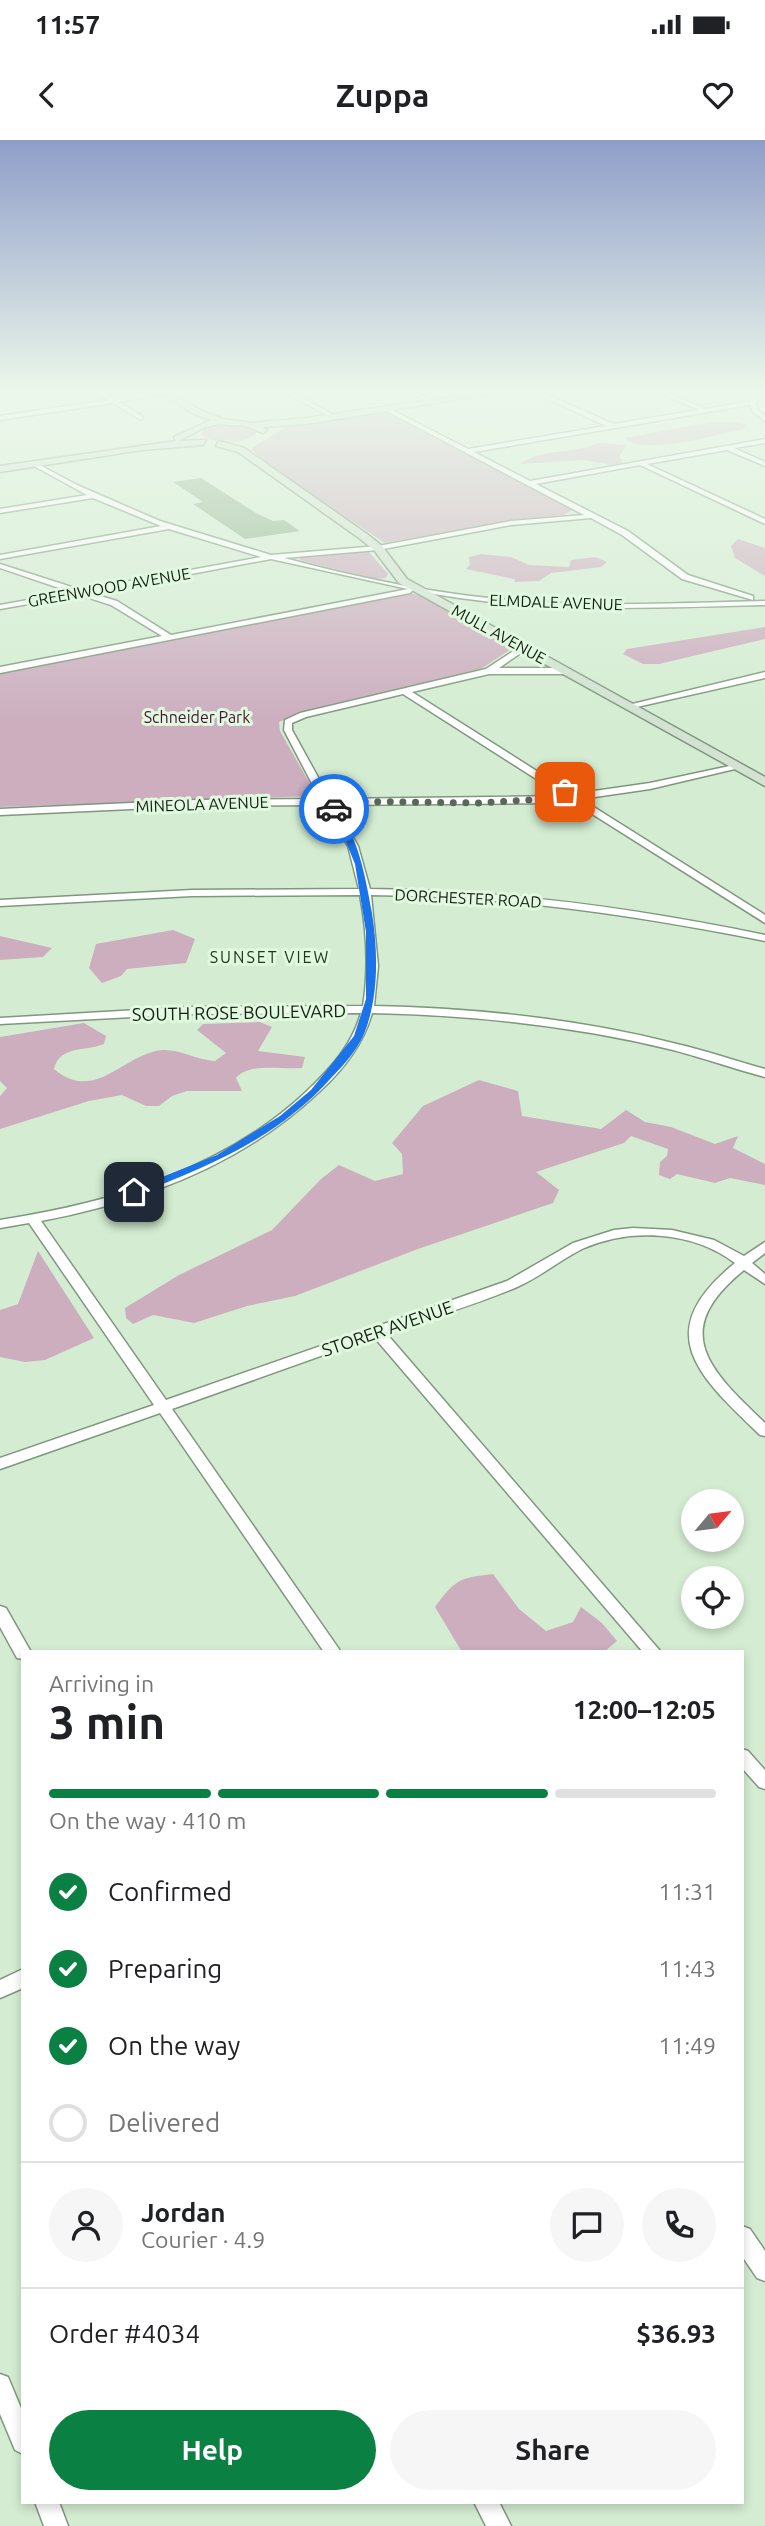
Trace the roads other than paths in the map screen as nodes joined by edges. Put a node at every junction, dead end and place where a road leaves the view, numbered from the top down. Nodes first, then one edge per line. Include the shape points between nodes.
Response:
1 (53, 502) edge
2 (108, 502) edge
3 (315, 502) edge
4 (566, 502) edge
5 (723, 502) edge
6 (0, 511) edge
7 (592, 516) junction
8 (765, 522) edge
9 (169, 527) junction
10 (378, 548) junction
11 (0, 557) edge
12 (271, 557) junction
13 (0, 566) edge
14 (418, 590) junction
15 (83, 592) junction
16 (765, 602) edge
17 (0, 607) edge
18 (169, 637) junction
19 (524, 648) junction
20 (0, 670) edge
21 (489, 671) junction
22 (565, 671) junction
23 (765, 675) edge
24 (406, 692) junction
25 (628, 706) junction
26 (736, 766) junction
27 (765, 782) edge
28 (575, 797) junction
29 (326, 801) junction
30 (0, 812) edge
31 (365, 893) junction
32 (0, 903) edge
33 (765, 920) edge
34 (765, 938) edge
35 (367, 1010) junction
36 (0, 1021) edge
37 (765, 1073) edge
38 (33, 1219) junction
39 (0, 1224) edge
40 (765, 1246) edge
41 (743, 1265) junction
42 (765, 1280) edge
43 (377, 1332) junction
44 (162, 1407) junction
45 (765, 1431) edge
46 (0, 1464) edge
47 (0, 1612) edge
48 (21, 1650) edge
49 (332, 1650) edge
50 (651, 1650) edge
51 (744, 1758) edge
52 (765, 1782) edge
53 (21, 1979) edge
54 (0, 1989) edge
55 (744, 2240) edge
56 (765, 2270) edge
57 (0, 2385) edge
58 (21, 2437) edge
59 (48, 2504) edge
60 (487, 2504) edge
61 (56, 2526) edge
62 (499, 2526) edge

1 - 6 street
2 - 9 street, ELMDALE AVENUE
3 - 10 street, MULL AVENUE
4 - 7 street
5 - 8 street
7 - 10 street, GREENWOOD AVENUE via 511,523
7 - 16 street via 625,533 685,577
9 - 11 street
9 - 12 street, ELMDALE AVENUE
10 - 12 street, GREENWOOD AVENUE
10 - 14 street, MULL AVENUE via 403,581
12 - 14 street, ELMDALE AVENUE
12 - 15 street, GREENWOOD AVENUE
13 - 15 street
14 - 16 street, ELMDALE AVENUE via 527,604
14 - 18 street
14 - 19 street, MULL AVENUE
15 - 17 street, GREENWOOD AVENUE
15 - 18 street via 135,614
18 - 20 street
19 - 21 street
19 - 22 street, MULL AVENUE
21 - 22 street
21 - 24 street
22 - 25 street, MULL AVENUE
23 - 25 street
24 - 28 street
24 - 29 street via 290,720 288,730
25 - 26 street, MULL AVENUE
26 - 27 street, MULL AVENUE
26 - 28 street, MINEOLA AVENUE
28 - 29 street, MINEOLA AVENUE via 481,803
28 - 33 street
29 - 30 street, MINEOLA AVENUE
29 - 31 street via 346,826
31 - 32 street, DORCHESTER ROAD via 219,893
31 - 34 street, DORCHESTER ROAD via 584,905
31 - 35 street via 372,967
35 - 36 street, SOUTH ROSE BOULEVARD
35 - 37 street, SOUTH ROSE BOULEVARD via 476,1015 580,1028 666,1044
35 - 38 street via 359,1036 340,1063 300,1105 265,1131 156,1185
38 - 39 street
38 - 44 street
40 - 41 street
41 - 42 street, STORER AVENUE
41 - 43 street, STORER AVENUE via 727,1252 693,1238 623,1233 577,1246 512,1284
41 - 45 street via 707,1297 695,1335 709,1373
43 - 44 street, STORER AVENUE
43 - 50 street
44 - 46 street, STORER AVENUE
44 - 49 street
47 - 48 street
51 - 52 street
53 - 54 street
55 - 56 street
57 - 58 street
59 - 61 street
60 - 62 street

